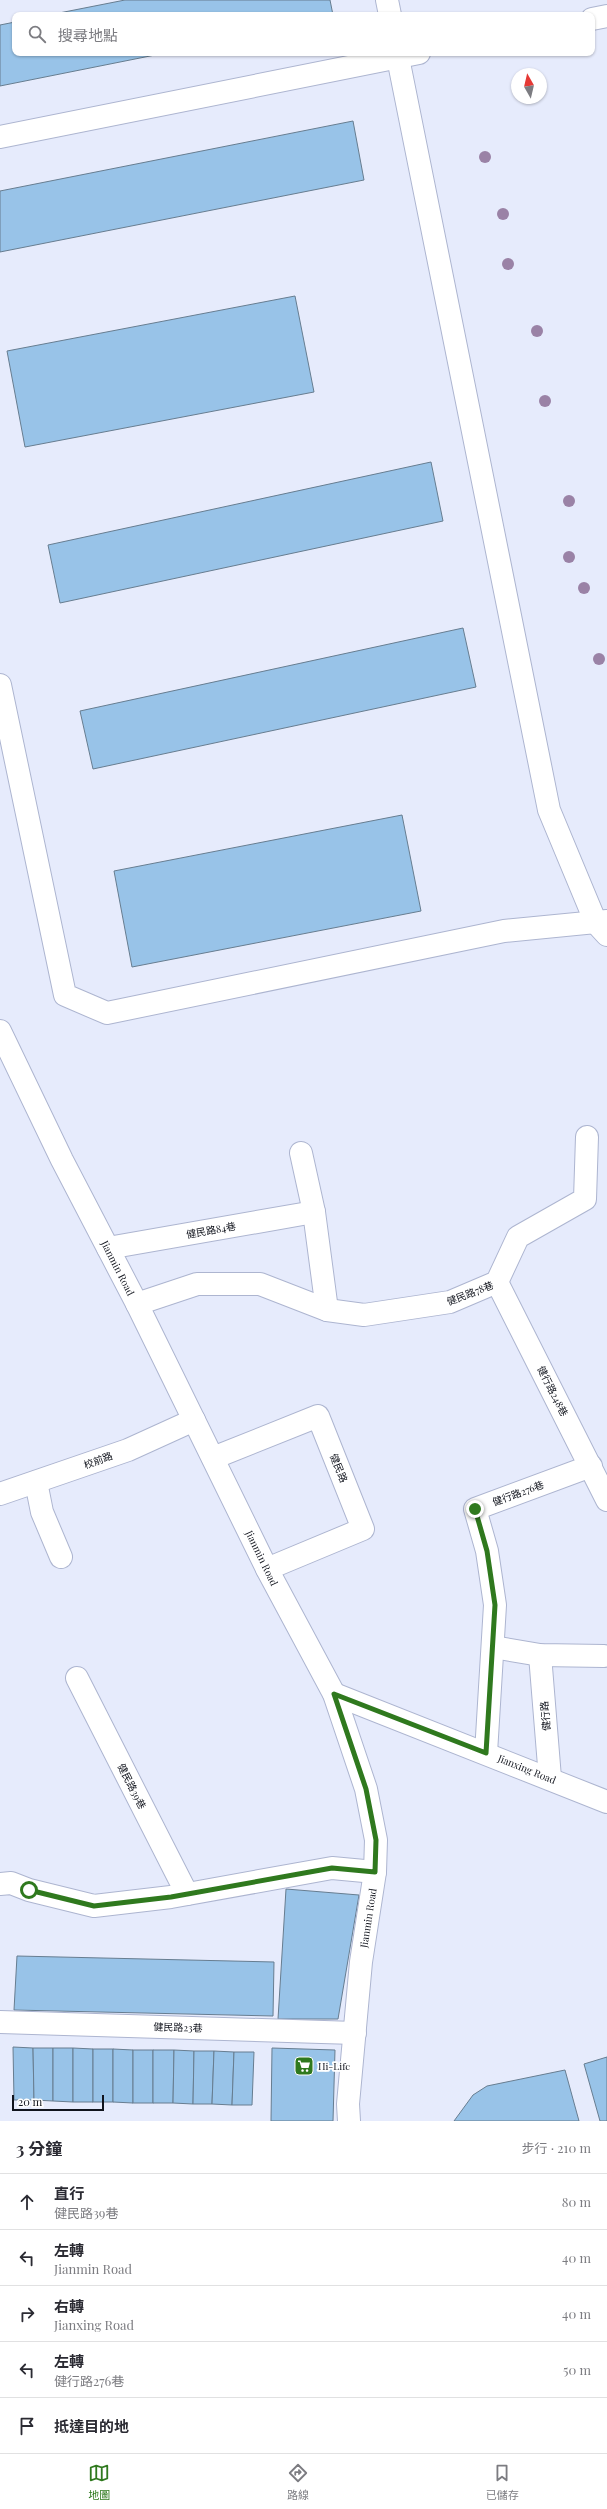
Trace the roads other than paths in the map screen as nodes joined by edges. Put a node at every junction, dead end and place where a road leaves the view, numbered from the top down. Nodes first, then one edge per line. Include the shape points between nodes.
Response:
1 (387, 0) edge
2 (389, 12) edge
3 (607, 16) edge
4 (595, 18) edge
5 (393, 56) edge
6 (398, 56) edge
7 (0, 138) edge
8 (0, 685) edge
9 (603, 926) edge
10 (0, 1031) edge
11 (7, 1061) edge
12 (587, 1137) dead end
13 (301, 1153) dead end
14 (314, 1212) junction
15 (108, 1248) junction
16 (498, 1282) junction
17 (137, 1304) junction
18 (327, 1310) junction
19 (194, 1420) junction
20 (213, 1458) junction
21 (591, 1466) junction
22 (36, 1482) junction
23 (0, 1494) edge
24 (607, 1500) edge
25 (61, 1557) dead end
26 (267, 1570) junction
27 (493, 1647) junction
28 (540, 1655) junction
29 (604, 1656) dead end
30 (77, 1678) dead end
31 (334, 1694) junction
32 (486, 1753) junction
33 (550, 1778) junction
34 (607, 1802) edge
35 (375, 1872) junction
36 (0, 1884) edge
37 (187, 1894) junction
38 (0, 2022) edge
39 (355, 2033) junction
40 (349, 2121) edge

1 - 2 street
3 - 4 street
5 - 7 street
6 - 9 street via 549,810
8 - 9 street via 65,995 107,1013 504,930
10 - 11 street, Jianmin Road
11 - 15 street, Jianmin Road
12 - 16 street, 健民路78巷 via 585,1199 518,1237
13 - 14 street
14 - 15 street, 健民路84巷
14 - 18 street
15 - 17 street, Jianmin Road
16 - 18 street, 健民路78巷 via 450,1302 364,1315
16 - 21 street, 健行路248巷
17 - 18 street, 健民路78巷 via 197,1284 260,1284
17 - 19 street, Jianmin Road
19 - 20 street, Jianmin Road
19 - 22 street, 校前路 via 128,1450
20 - 26 street, Jianmin Road
20 - 26 street, 健民路 via 318,1416 363,1529
21 - 24 street, 健行路248巷
21 - 27 street, 健行路276巷 via 475,1509 487,1551 495,1605
22 - 23 street, 校前路
22 - 25 street via 42,1512
26 - 31 street, Jianmin Road
27 - 28 street
27 - 32 street, 健行路276巷
28 - 29 street
28 - 33 street, 健行路
30 - 37 street, 健民路39巷
31 - 32 street, Jianxing Road
31 - 35 street, Jianmin Road via 366,1789 376,1840
32 - 33 street, Jianxing Road
33 - 34 street, Jianxing Road
35 - 37 street via 332,1868
35 - 39 street, Jianmin Road
36 - 37 street via 11,1883 94,1906
38 - 39 street, 健民路23巷
39 - 40 street, Jianmin Road via 348,2104

